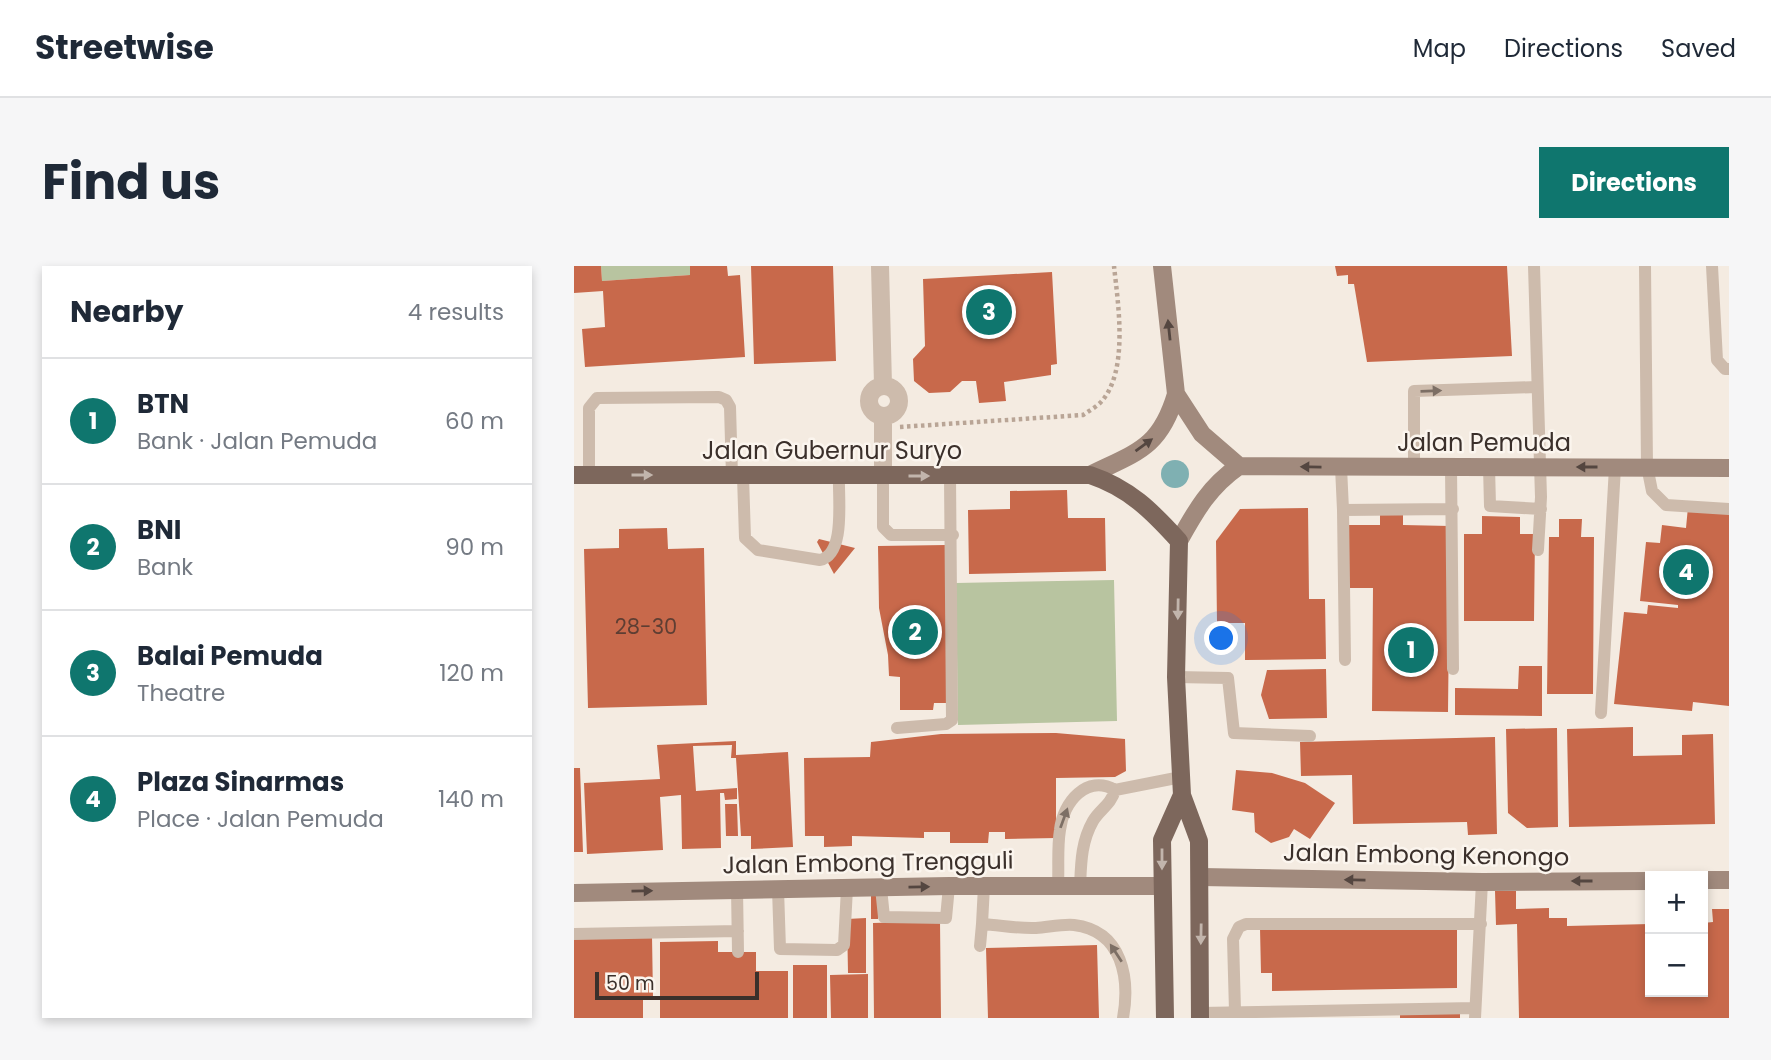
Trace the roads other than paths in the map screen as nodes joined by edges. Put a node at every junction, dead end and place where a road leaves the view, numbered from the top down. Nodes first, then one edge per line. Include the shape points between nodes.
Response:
1 (880, 266) edge
2 (1163, 266) edge
3 (1534, 266) edge
4 (1645, 266) edge
5 (1712, 266) edge
6 (1729, 369) edge
7 (1537, 387) junction
8 (1176, 394) junction
9 (1239, 466) junction
10 (1489, 466) junction
11 (1647, 466) junction
12 (1341, 467) junction
13 (1414, 467) junction
14 (1451, 467) junction
15 (1539, 467) junction
16 (1615, 467) junction
17 (1729, 468) edge
18 (582, 475) edge
19 (1090, 475) junction
20 (737, 476) junction
21 (839, 476) junction
22 (950, 476) junction
23 (883, 477) junction
24 (1452, 509) junction
25 (1541, 509) junction
26 (1729, 509) edge
27 (1343, 510) junction
28 (953, 535) junction
29 (1179, 541) junction
30 (1538, 550) dead end
31 (1345, 660) dead end
32 (1453, 669) dead end
33 (1176, 677) junction
34 (1601, 713) dead end
35 (897, 728) dead end
36 (1310, 736) dead end
37 (1182, 786) junction
38 (1115, 790) junction
39 (1201, 877) junction
40 (1708, 880) edge
41 (1729, 880) edge
42 (1645, 881) edge
43 (1482, 882) junction
44 (949, 886) junction
45 (984, 886) junction
46 (1058, 886) junction
47 (1162, 886) junction
48 (1080, 887) junction
49 (737, 888) junction
50 (847, 888) junction
51 (881, 888) junction
52 (778, 889) junction
53 (574, 893) edge
54 (982, 924) junction
55 (1481, 924) junction
56 (738, 931) junction
57 (574, 934) edge
58 (981, 946) dead end
59 (738, 952) dead end
60 (1235, 1011) junction
61 (1475, 1013) edge
62 (1200, 1015) edge
63 (1123, 1018) edge
64 (1165, 1018) edge

1 - 23 street via 884,385 869,397 872,410 883,422
8 -> 2 street
3 - 7 lane
4 - 11 lane
5 - 6 lane via 1717,360
13 -> 7 lane via 1414,391
7 - 15 lane
8 - 9 street via 1202,434
19 -> 8 street, Jalan Gubernur Suryo via 1153,440 1167,423
12 -> 9 street, Jalan Pemuda
9 - 29 street via 1206,494
10 - 14 street, Jalan Pemuda
10 - 15 street, Jalan Pemuda
10 - 25 lane via 1490,506
11 - 16 street, Jalan Pemuda
11 - 17 street, Jalan Pemuda
11 - 26 lane via 1652,491 1666,505
12 - 13 street, Jalan Pemuda
12 - 27 lane
13 - 14 street, Jalan Pemuda
14 - 24 lane
16 -> 15 street, Jalan Pemuda
15 - 25 lane
16 - 34 lane
18 -> 20 main road, Jalan Gubernur Suryo
18 - 20 lane via 591,402 607,397 719,397 730,407
19 - 22 main road, Jalan Gubernur Suryo
19 - 29 main road, Jalan Gubernur Suryo via 1128,491
20 - 21 main road, Jalan Gubernur Suryo
20 - 21 lane via 745,538 758,550 820,560 827,559 838,545
21 - 23 main road, Jalan Gubernur Suryo
23 -> 22 main road, Jalan Gubernur Suryo
22 - 28 lane
23 - 28 lane via 885,532
24 - 27 lane
24 - 32 lane
25 - 30 lane
27 - 31 lane
28 - 35 lane via 953,720
29 -> 33 main road
33 - 36 lane via 1228,678 1234,733
33 - 37 main road
37 - 38 lane
37 - 39 main road via 1199,841
37 -> 47 main road via 1162,840
46 -> 38 lane via 1060,828 1071,799 1086,787 1105,784
38 - 48 lane via 1082,846
43 -> 39 street, Jalan Embong Kenongo
39 -> 62 main road
40 - 41 street
42 -> 43 street, Jalan Embong Kenongo
43 - 55 lane
44 - 45 street, Jalan Embong Trengguli
51 -> 44 street, Jalan Embong Trengguli
44 - 51 lane via 946,918 884,918
45 - 46 street, Jalan Embong Trengguli
45 - 54 lane
46 - 48 street, Jalan Embong Trengguli
47 - 48 street, Jalan Embong Trengguli
47 - 64 main road
49 - 52 street, Jalan Embong Trengguli
53 -> 49 street, Jalan Embong Trengguli
49 - 56 lane
50 - 51 street, Jalan Embong Trengguli
50 - 52 street, Jalan Embong Trengguli
50 - 52 lane via 844,945 837,950 780,949
54 - 58 lane
63 -> 54 lane via 1126,971 1102,935 1078,925
55 - 60 lane via 1246,924 1238,927 1233,939
55 - 61 lane
56 - 57 lane
56 - 59 lane
60 - 61 lane
60 - 62 lane

